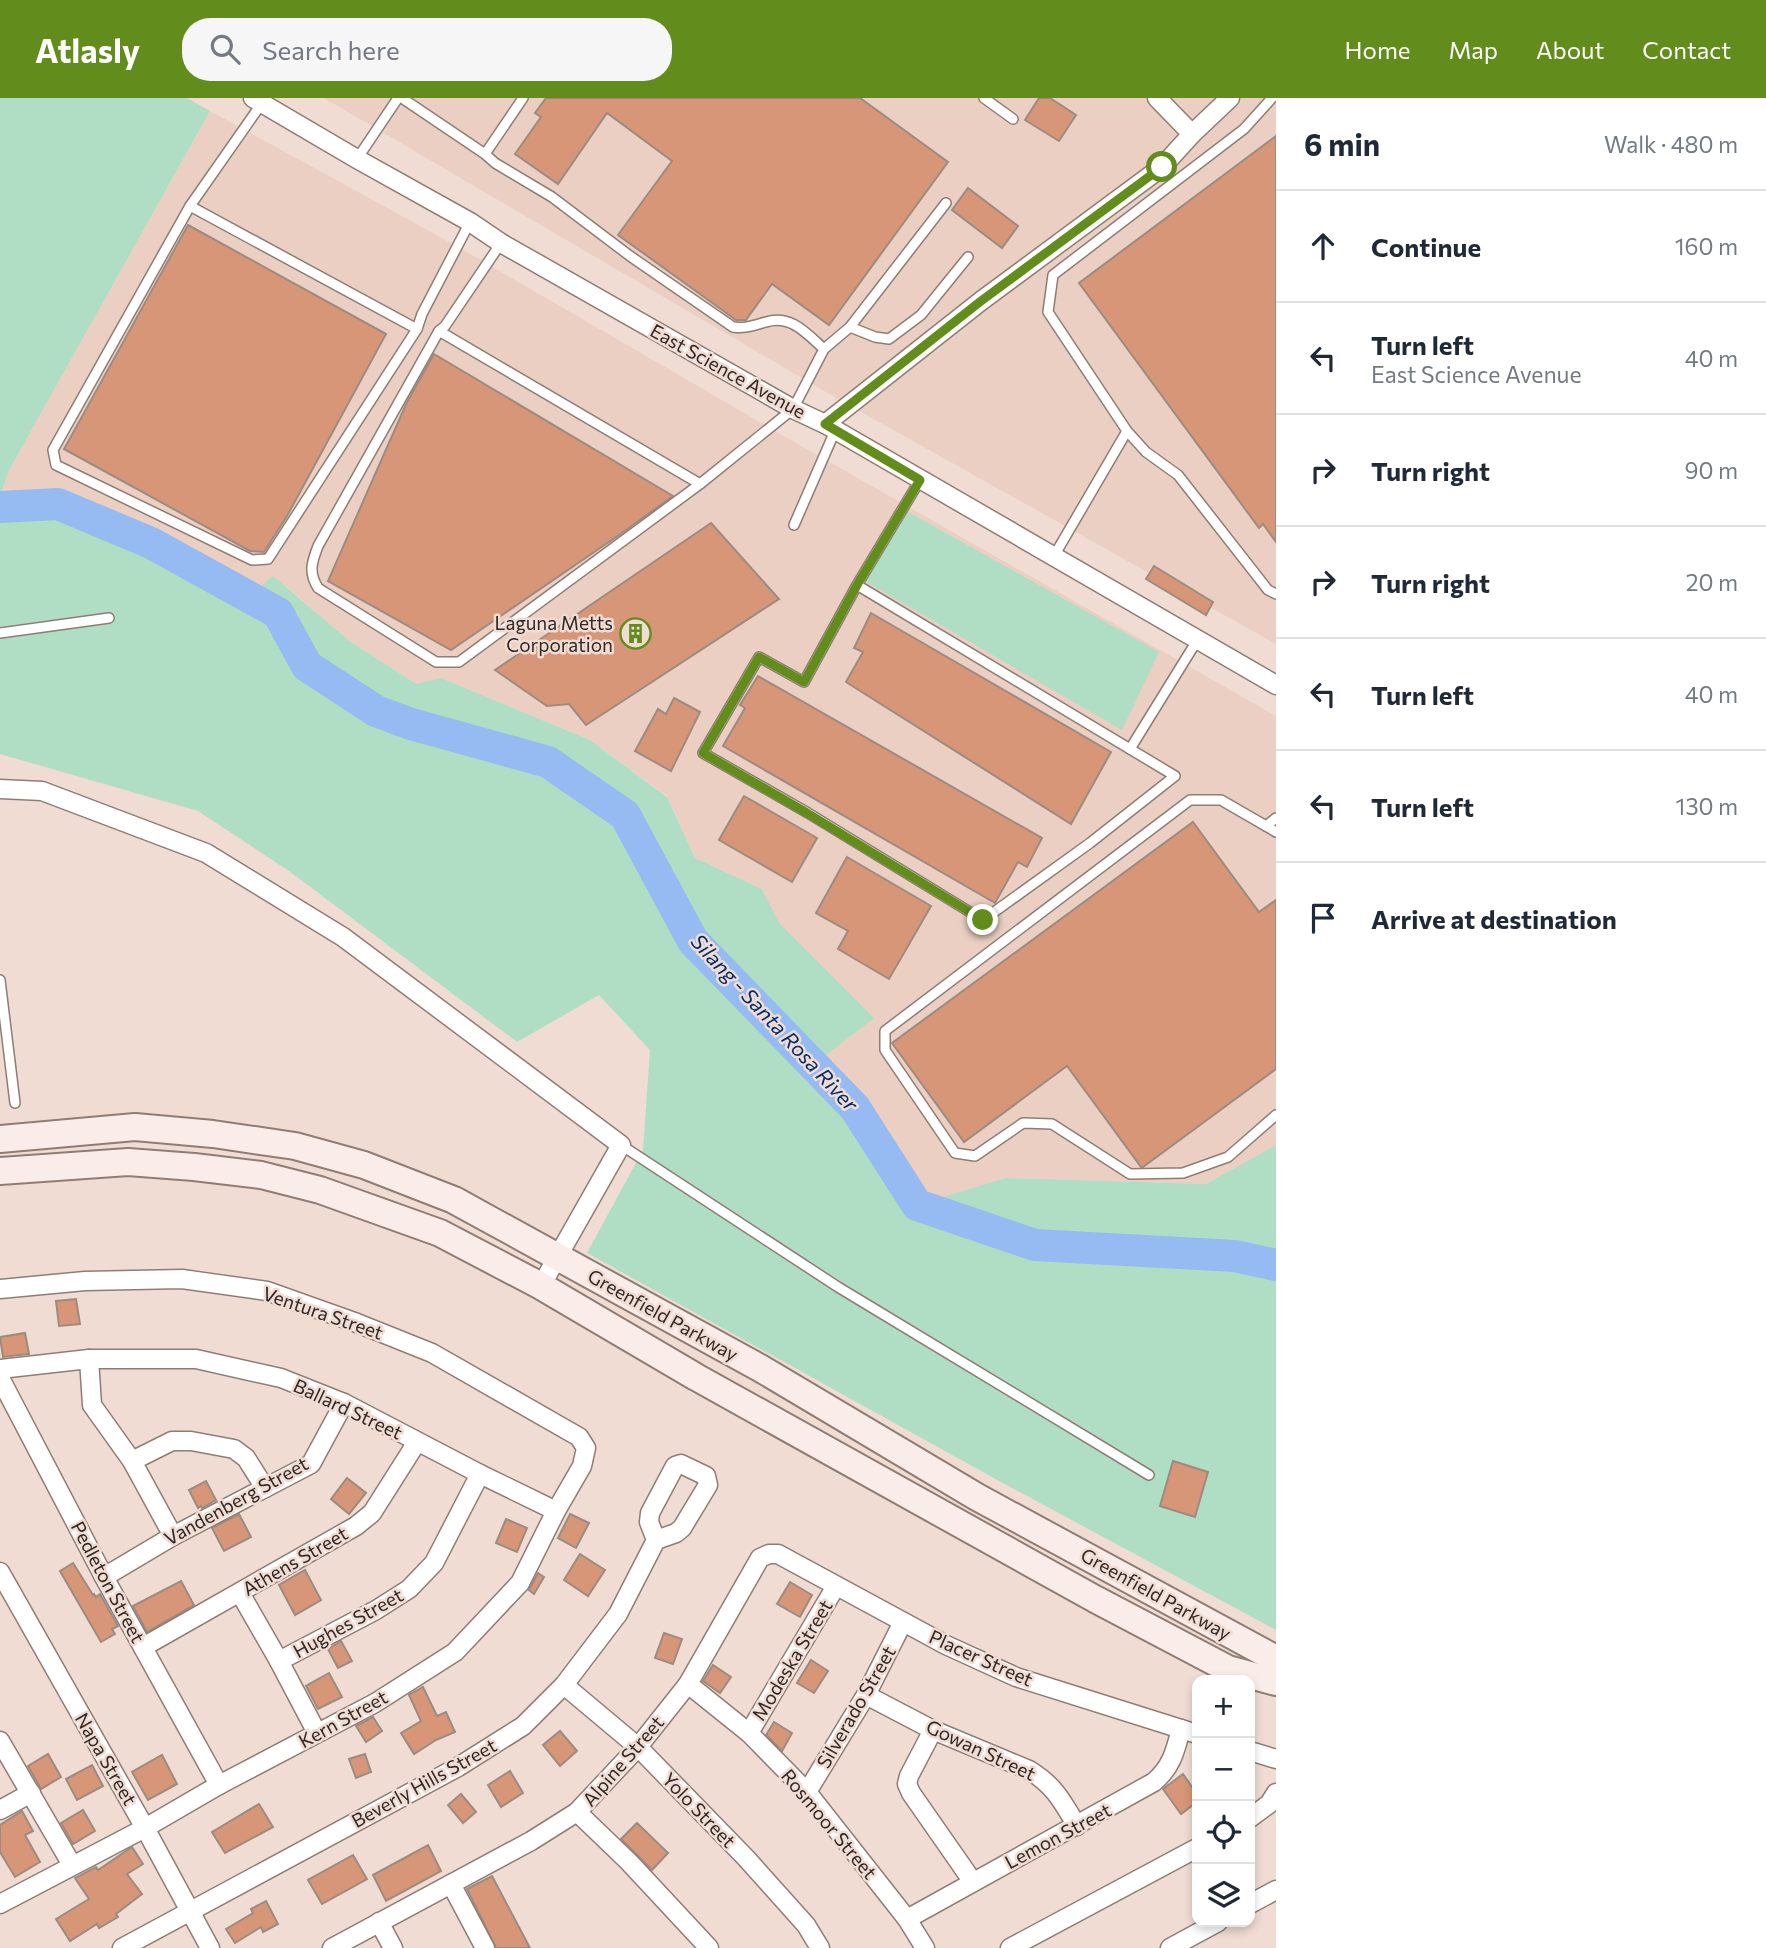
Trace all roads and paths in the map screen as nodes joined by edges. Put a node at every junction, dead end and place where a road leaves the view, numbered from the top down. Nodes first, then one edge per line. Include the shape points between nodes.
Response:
1 (400, 98) edge
2 (523, 98) edge
3 (984, 98) edge
4 (1157, 98) edge
5 (1230, 98) edge
6 (1272, 98) edge
7 (257, 101) edge
8 (1013, 119) dead end
9 (1192, 134) junction
10 (485, 154) junction
11 (357, 159) junction
12 (946, 203) dead end
13 (190, 206) junction
14 (470, 222) junction
15 (501, 243) junction
16 (968, 257) dead end
17 (850, 327) junction
18 (417, 329) junction
19 (439, 331) junction
20 (824, 349) junction
21 (793, 409) junction
22 (830, 427) junction
23 (1127, 431) junction
24 (920, 480) junction
25 (700, 484) junction
26 (794, 525) dead end
27 (1054, 556) junction
28 (857, 585) junction
29 (1276, 594) edge
30 (109, 618) dead end
31 (0, 634) edge
32 (1198, 639) junction
33 (1276, 685) edge
34 (1130, 749) junction
35 (0, 789) edge
36 (1276, 818) edge
37 (1266, 826) junction
38 (1276, 832) edge
39 (0, 980) edge
40 (15, 1103) dead end
41 (1276, 1115) edge
42 (0, 1139) edge
43 (621, 1145) junction
44 (0, 1171) edge
45 (558, 1258) junction
46 (541, 1286) junction
47 (0, 1289) edge
48 (89, 1359) junction
49 (0, 1369) edge
50 (0, 1378) edge
51 (344, 1403) junction
52 (579, 1437) joint
53 (417, 1442) junction
54 (131, 1461) junction
55 (480, 1475) junction
56 (1149, 1475) dead end
57 (264, 1488) junction
58 (556, 1511) junction
59 (173, 1536) junction
60 (656, 1540) dead end
61 (778, 1554) joint
62 (0, 1572) edge
63 (104, 1577) junction
64 (836, 1586) junction
65 (240, 1593) junction
66 (903, 1622) junction
67 (143, 1647) junction
68 (1276, 1659) edge
69 (279, 1661) junction
70 (1276, 1682) edge
71 (688, 1684) junction
72 (564, 1685) junction
73 (866, 1695) junction
74 (933, 1730) junction
75 (1189, 1732) edge
76 (317, 1733) junction
77 (749, 1733) junction
78 (0, 1741) edge
79 (638, 1747) junction
80 (1255, 1753) edge
81 (1276, 1759) edge
82 (219, 1785) junction
83 (807, 1791) junction
84 (31, 1793) junction
85 (1276, 1793) edge
86 (0, 1810) edge
87 (577, 1812) junction
88 (1255, 1814) edge
89 (1077, 1826) junction
90 (145, 1828) junction
91 (1192, 1850) edge
92 (72, 1865) junction
93 (973, 1882) junction
94 (451, 1884) junction
95 (1276, 1890) edge
96 (1255, 1901) edge
97 (0, 1904) edge
98 (191, 1911) junction
99 (907, 1919) junction
100 (379, 1922) junction
101 (1209, 1927) edge
102 (122, 1948) edge
103 (210, 1948) edge
104 (332, 1948) edge
105 (393, 1948) edge
106 (485, 1948) edge
107 (709, 1948) edge
108 (821, 1948) edge
109 (925, 1948) edge
110 (1010, 1948) edge
111 (1170, 1948) edge

1 - 10 lane
1 - 11 lane
2 - 10 lane
3 - 8 lane
4 - 9 street
5 - 9 street
6 - 23 lane via 1244,129 1053,275 1048,312
7 - 11 street, East Science Avenue
7 - 13 lane
9 - 22 street via 1162,167 981,301
10 - 20 lane via 733,327 776,319 792,322
11 - 14 street, East Science Avenue
12 - 17 lane
13 - 18 lane
13 - 18 lane via 53,450 56,465 252,560 268,559
14 - 15 street, East Science Avenue
14 - 18 lane
15 - 19 lane
15 - 21 street, East Science Avenue
16 - 17 lane via 921,315 889,340
17 - 20 lane
19 - 25 lane
19 - 25 lane via 311,564 317,587 436,662 459,662
20 - 21 lane
21 - 22 street, East Science Avenue
21 - 25 lane
22 - 24 street, East Science Avenue
22 - 26 lane
23 - 27 lane
23 - 29 lane via 1178,475 1268,590
24 - 27 street, East Science Avenue
24 - 28 lane
27 - 32 street, East Science Avenue
28 - 34 lane
28 - 34 lane via 804,682 759,657 703,753 983,920 1175,776
30 - 31 lane
32 - 33 street, East Science Avenue
32 - 34 lane
35 - 43 street via 42,792 206,853 344,937
36 - 37 lane
37 - 38 lane
37 - 41 lane via 1221,800 1190,800 885,1031 885,1050 955,1153 965,1156 975,1156 1023,1123 1052,1124 1130,1174 1183,1173 1228,1157
39 - 40 lane
42 - 45 main road, Greenfield Parkway via 135,1127 295,1146 364,1165 454,1200
43 - 45 street
43 - 56 lane via 838,1287
44 - 46 main road, Greenfield Parkway via 128,1162 261,1175 320,1190 440,1233
45 - 46 street
45 - 68 main road, Greenfield Parkway via 760,1368 978,1497
46 - 70 main road, Greenfield Parkway via 1095,1599 1228,1669
47 - 52 street, Ventura Street via 182,1279 267,1291 432,1353
48 - 49 street, Ballard Street
48 - 51 street, Ballard Street via 197,1359 281,1378
48 - 54 street via 92,1405
50 - 63 street, Pedleton Street
51 - 53 street, Ballard Street
51 - 57 street, Vandenberg Street via 311,1464
52 - 58 street, Kern Street via 586,1448 582,1466
53 - 55 street, Ballard Street
53 - 65 street, Athens Street via 372,1513
54 - 57 street via 172,1441 234,1449 246,1458
54 - 59 street
55 - 58 street, Ballard Street
55 - 69 street, Hughes Street via 434,1563 409,1588
57 - 59 street, Vandenberg Street
58 - 76 street, Kern Street via 520,1583 455,1652
59 - 63 street, Vandenberg Street
60 - 72 street, Beverly Hills Street via 618,1614
61 - 64 street, Placer Street
61 - 71 street, Alpine Street via 760,1558
62 - 90 street, Napa Street
63 - 67 street, Pedleton Street
64 - 66 street, Placer Street
64 - 77 street, Modeska Street
65 - 67 street, Athens Street
65 - 69 street
66 - 73 street, Silverado Street
66 - 75 street, Placer Street via 1016,1677
67 - 82 street, Pedleton Street
69 - 76 street
71 - 77 street, Rosmoor Street
71 - 79 street, Alpine Street
72 - 79 street, Yolo Street
72 - 98 street, Beverly Hills Street via 523,1727 458,1767
73 - 74 street, Gowan Street
73 - 83 street, Silverado Street
74 - 89 street, Gowan Street via 1029,1770 1056,1792
74 - 93 street via 907,1784
75 - 89 street, Lemon Street via 1166,1771 1154,1782
76 - 82 street, Kern Street
77 - 83 street, Rosmoor Street
78 - 84 street
79 - 87 street, Alpine Street
79 - 108 street, Yolo Street via 746,1858
80 - 81 street
82 - 90 street, Kern Street
83 - 99 street, Rosmoor Street
84 - 86 street
84 - 92 street
85 - 88 street
87 - 94 street, Alpine Street
87 - 107 street
89 - 93 street, Lemon Street
90 - 92 street, Kern Street
90 - 98 street, Napa Street
91 - 110 street
92 - 97 street, Kern Street
93 - 99 street, Lemon Street
94 - 100 street, Alpine Street
94 - 106 street
95 - 96 street
98 - 102 street, Beverly Hills Street
98 - 103 street, Napa Street
99 - 109 street, Rosmoor Street
100 - 104 street, Alpine Street
100 - 105 street
101 - 111 street

